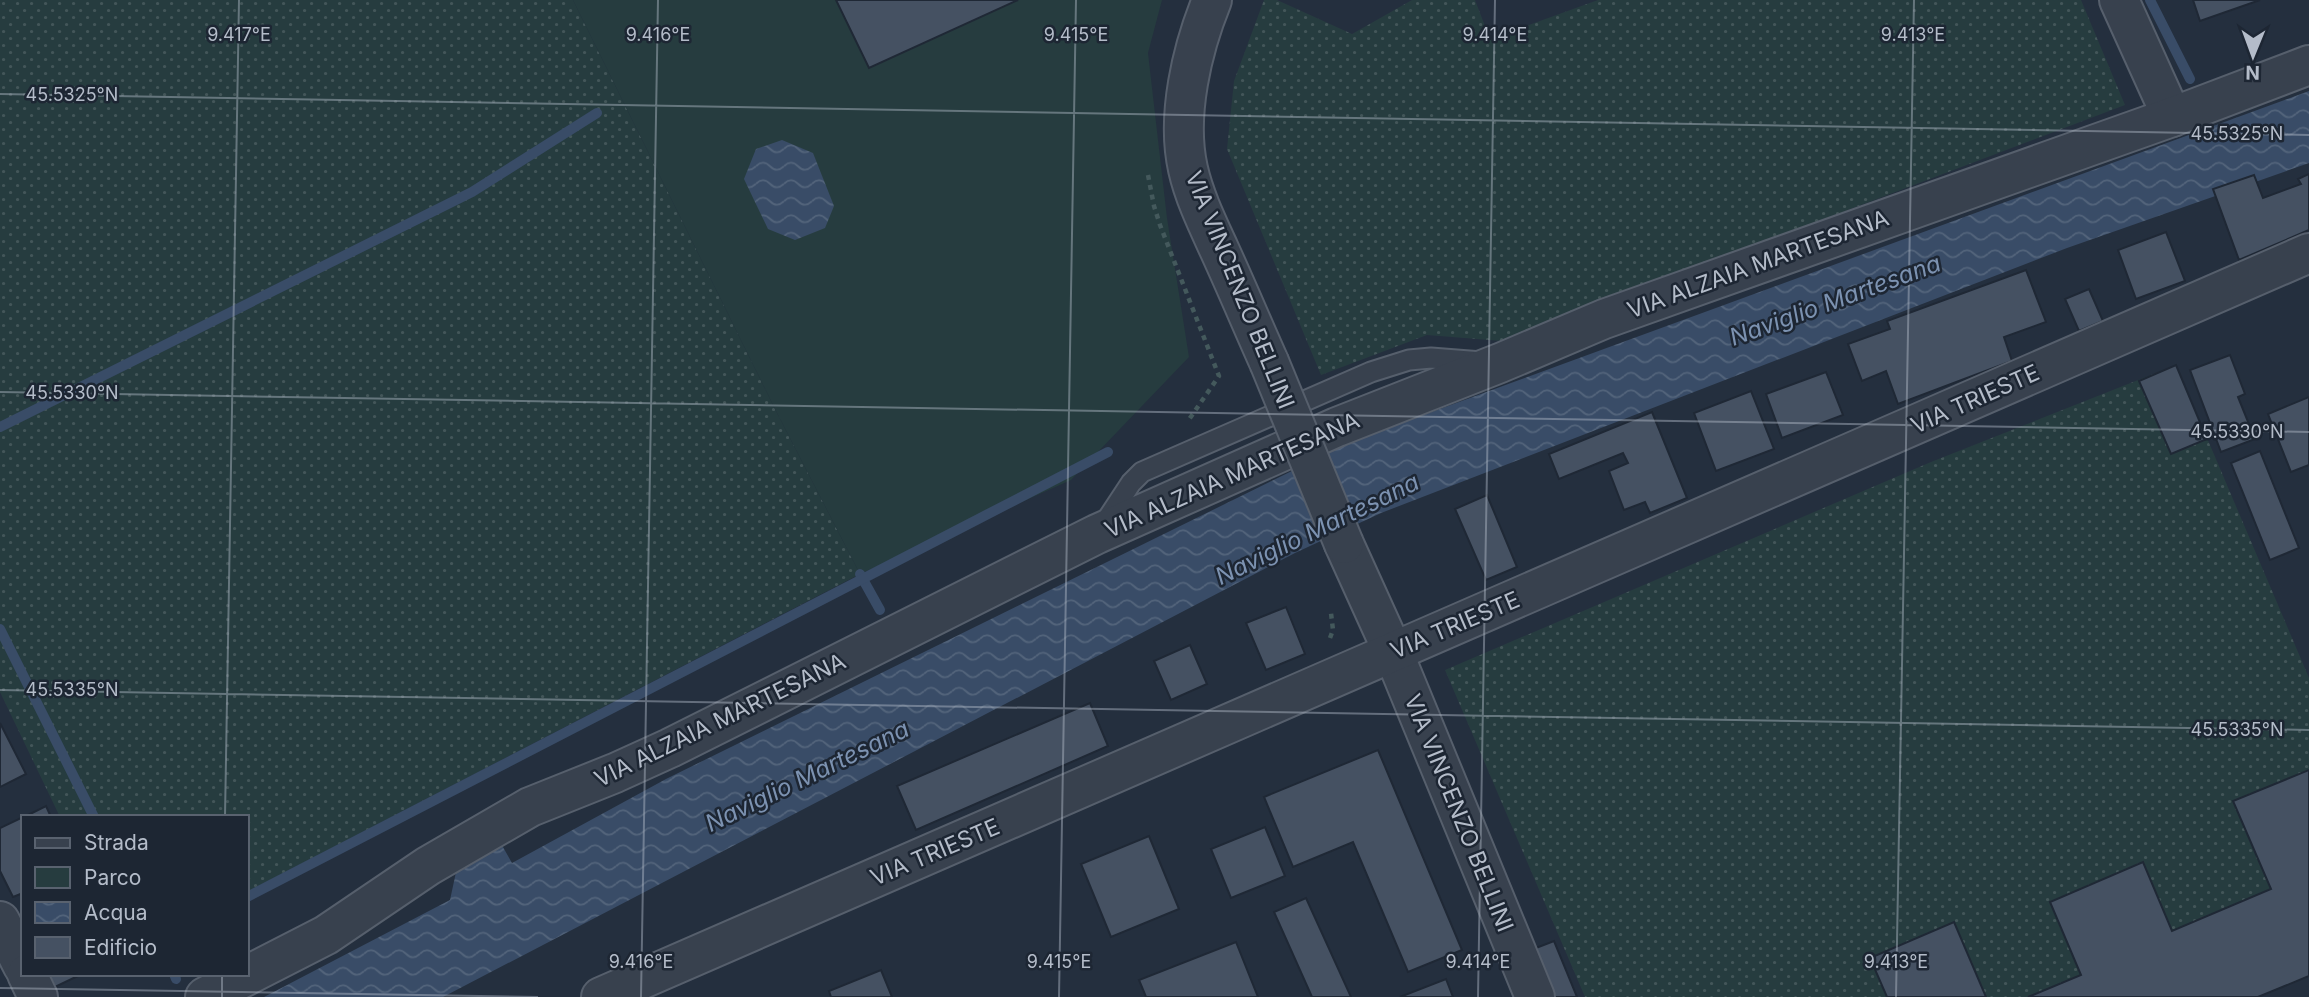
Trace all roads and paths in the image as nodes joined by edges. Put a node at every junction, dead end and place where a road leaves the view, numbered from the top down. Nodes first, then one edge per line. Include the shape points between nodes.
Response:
1 (1212, 0) edge
2 (2119, 0) edge
3 (2309, 65) edge
4 (2172, 117) junction
5 (1160, 225) dead end
6 (2309, 253) edge
7 (1500, 363) junction
8 (1160, 463) junction
9 (1097, 534) junction
10 (1393, 652) junction
11 (0, 922) edge
12 (21, 962) edge
13 (248, 975) edge
14 (28, 976) edge
15 (246, 976) edge
16 (38, 997) edge
17 (205, 997) edge
18 (601, 997) edge
19 (1535, 997) edge

1 - 10 street, VIA VINCENZO BELLINI, bridge via 1190,75 1185,112 1188,169 1206,221
2 - 4 street
3 - 4 street, VIA ALZAIA MARTESANA
4 - 7 street, VIA ALZAIA MARTESANA via 1604,319
5 - 8 path via 1219,376
6 - 10 street, VIA TRIESTE
7 - 8 lane via 1409,360
7 - 9 street, VIA ALZAIA MARTESANA via 1315,437
8 - 9 lane via 1131,483
9 - 13 street, VIA ALZAIA MARTESANA via 670,748 530,807 428,866 326,935
10 - 18 street, VIA TRIESTE
10 - 19 street, VIA VINCENZO BELLINI
11 - 12 street
14 - 16 street
15 - 17 street, VIA ALZAIA MARTESANA

